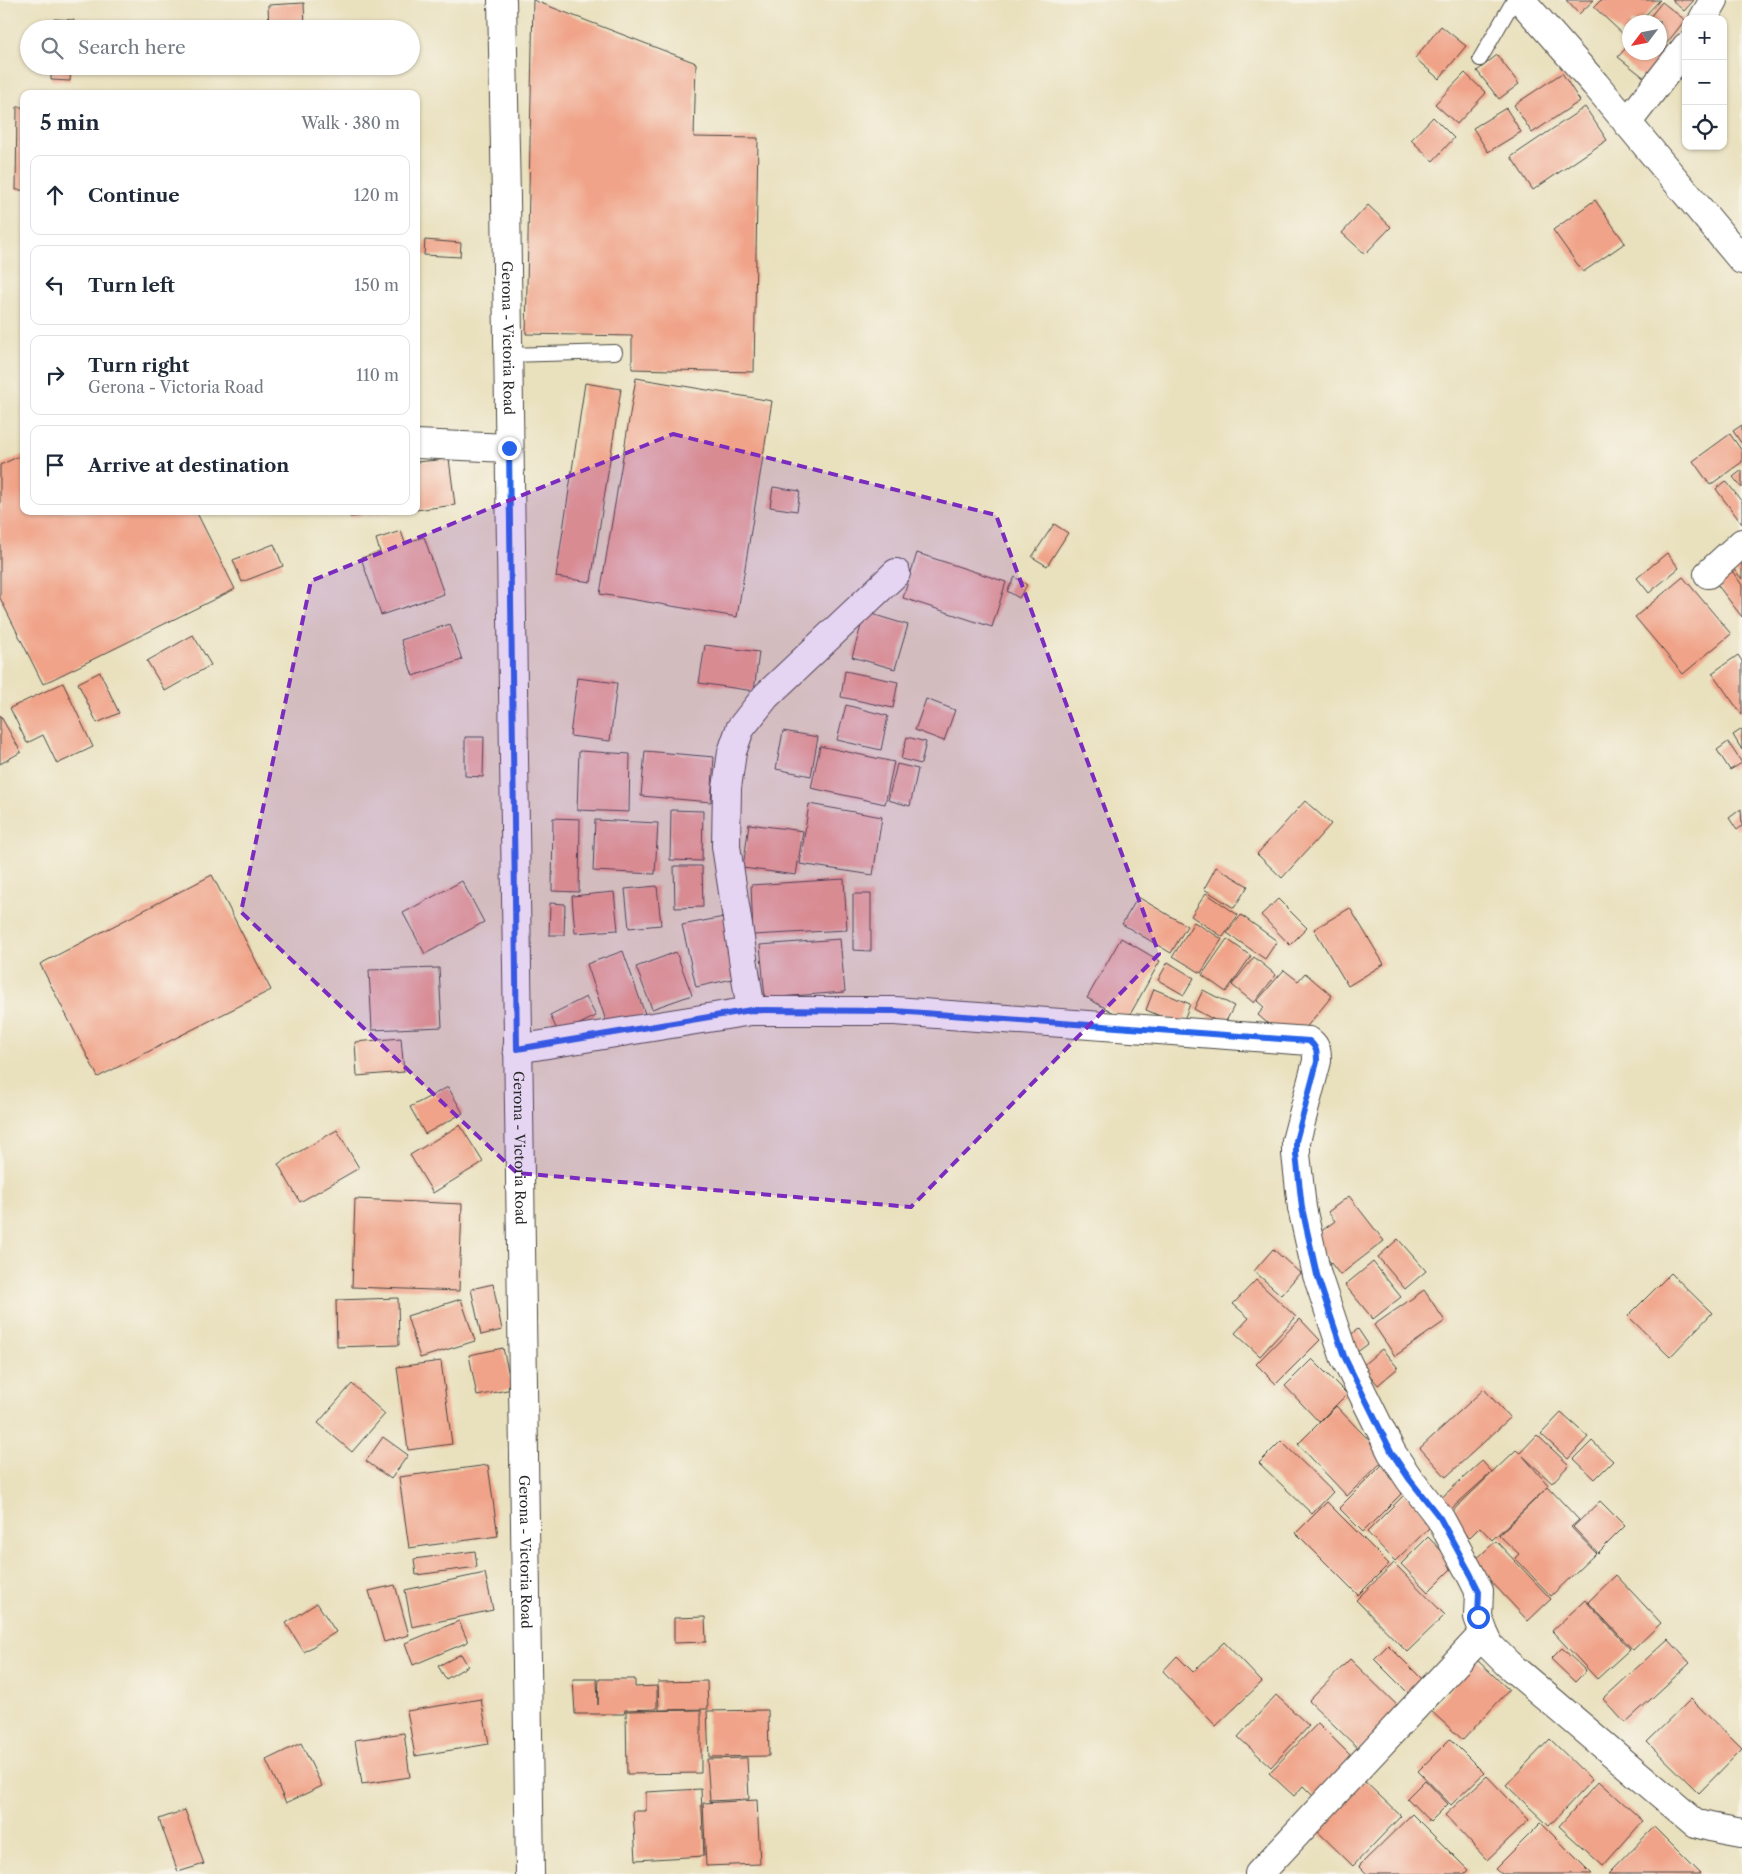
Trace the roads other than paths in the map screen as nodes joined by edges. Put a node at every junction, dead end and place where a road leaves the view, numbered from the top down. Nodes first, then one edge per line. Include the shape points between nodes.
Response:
1 (502, 0) edge
2 (1514, 0) edge
3 (1521, 0) edge
4 (1714, 0) edge
5 (1705, 15) edge
6 (1682, 52) edge
7 (1480, 59) dead end
8 (1627, 123) junction
9 (1742, 260) edge
10 (615, 352) dead end
11 (508, 355) junction
12 (420, 444) edge
13 (509, 448) junction
14 (1742, 543) edge
15 (896, 573) dead end
16 (1708, 574) dead end
17 (751, 1010) junction
18 (517, 1049) junction
19 (1484, 1633) junction
20 (1742, 1833) edge
21 (530, 1874) edge
22 (1259, 1874) edge

1 - 11 street, Gerona - Victoria Road
2 - 7 lane
3 - 8 street
4 - 5 street
6 - 8 street
8 - 9 street
10 - 11 lane
11 - 13 street, Gerona - Victoria Road
12 - 13 street
13 - 18 street, Gerona - Victoria Road
14 - 16 street
15 - 17 street via 766,696 740,729 732,752 727,788 726,846
17 - 18 street
17 - 19 street via 895,1011 1309,1041 1315,1046 1317,1062 1296,1141 1296,1154 1302,1208 1317,1275 1344,1356 1392,1453 1440,1518 1479,1591 1478,1617
18 - 21 street, Gerona - Victoria Road
19 - 20 street via 1490,1646 1508,1664 1695,1823
19 - 22 street

